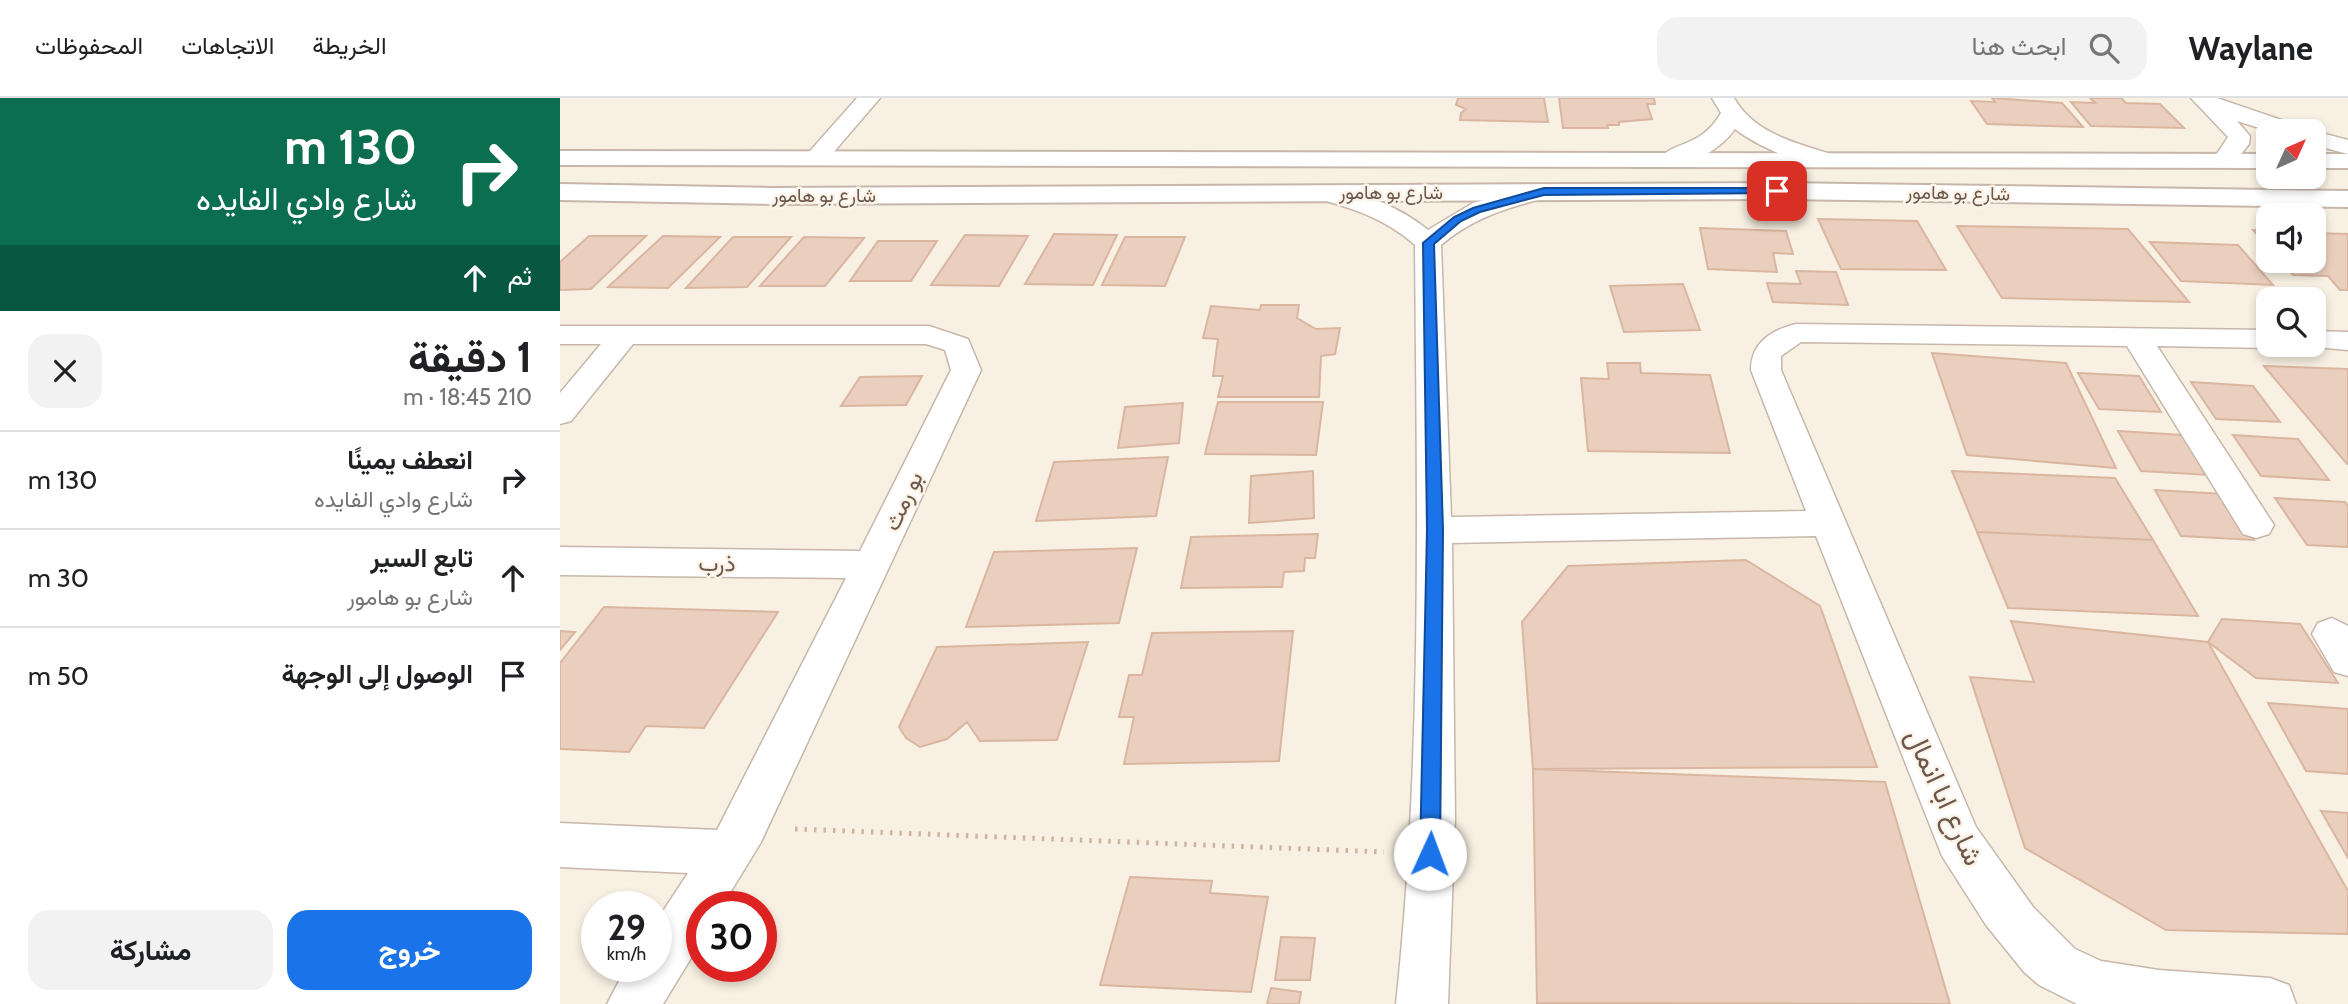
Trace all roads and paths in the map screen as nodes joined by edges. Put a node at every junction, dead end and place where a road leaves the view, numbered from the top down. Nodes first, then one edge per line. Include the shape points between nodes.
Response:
1 (869, 98) edge
2 (2201, 98) edge
3 (1727, 107) edge
4 (2256, 120) edge
5 (2326, 141) edge
6 (2348, 147) edge
7 (818, 156) junction
8 (560, 158) edge
9 (1673, 158) junction
10 (1823, 159) junction
11 (2224, 161) junction
12 (2256, 161) edge
13 (2326, 161) edge
14 (2348, 161) edge
15 (1544, 191) junction
16 (560, 192) edge
17 (1320, 192) junction
18 (2348, 199) edge
19 (1428, 243) junction
20 (625, 334) junction
21 (560, 335) edge
22 (2136, 337) junction
23 (2256, 339) edge
24 (2326, 340) edge
25 (2348, 341) edge
26 (560, 414) edge
27 (1829, 523) junction
28 (2256, 524) dead end
29 (1435, 530) junction
30 (560, 561) edge
31 (873, 565) junction
32 (738, 840) junction
33 (560, 845) edge
34 (1430, 854) junction
35 (633, 1004) edge
36 (1422, 1004) edge
37 (2270, 1004) edge

1 - 7 street
2 - 4 street
2 - 11 street via 2239,136
3 - 9 street via 1720,135
3 - 10 street via 1778,144
5 - 6 street
7 - 8 street, شارع بو هامور
7 - 9 street, شارع بو هامور
9 - 10 street, شارع بو هامور
10 - 11 street, شارع بو هامور
11 - 12 street, شارع بو هامور
13 - 14 street
15 - 17 street, شارع بو هامور
15 - 18 street, شارع بو هامور
15 - 19 street via 1477,210 1457,219
16 - 17 street, شارع بو هامور via 759,196
17 - 19 street via 1372,206 1413,228
19 - 29 street
20 - 21 street, بو رمث
20 - 26 street
20 - 31 street, بو رمث via 929,335 958,345 966,370
22 - 23 street, شارع ابا انمال
22 - 27 street, شارع ابا انمال via 1829,331 1796,332 1777,342 1766,355 1766,370
22 - 28 street
24 - 25 street
27 - 29 street
27 - 37 street, شارع ابا انمال via 1959,841 2023,932 2058,968 2103,989
29 - 34 street
30 - 31 street, ذرب
31 - 32 street, بو رمث
32 - 33 street
32 - 34 path
32 - 35 street, بو رمث
34 - 36 street

